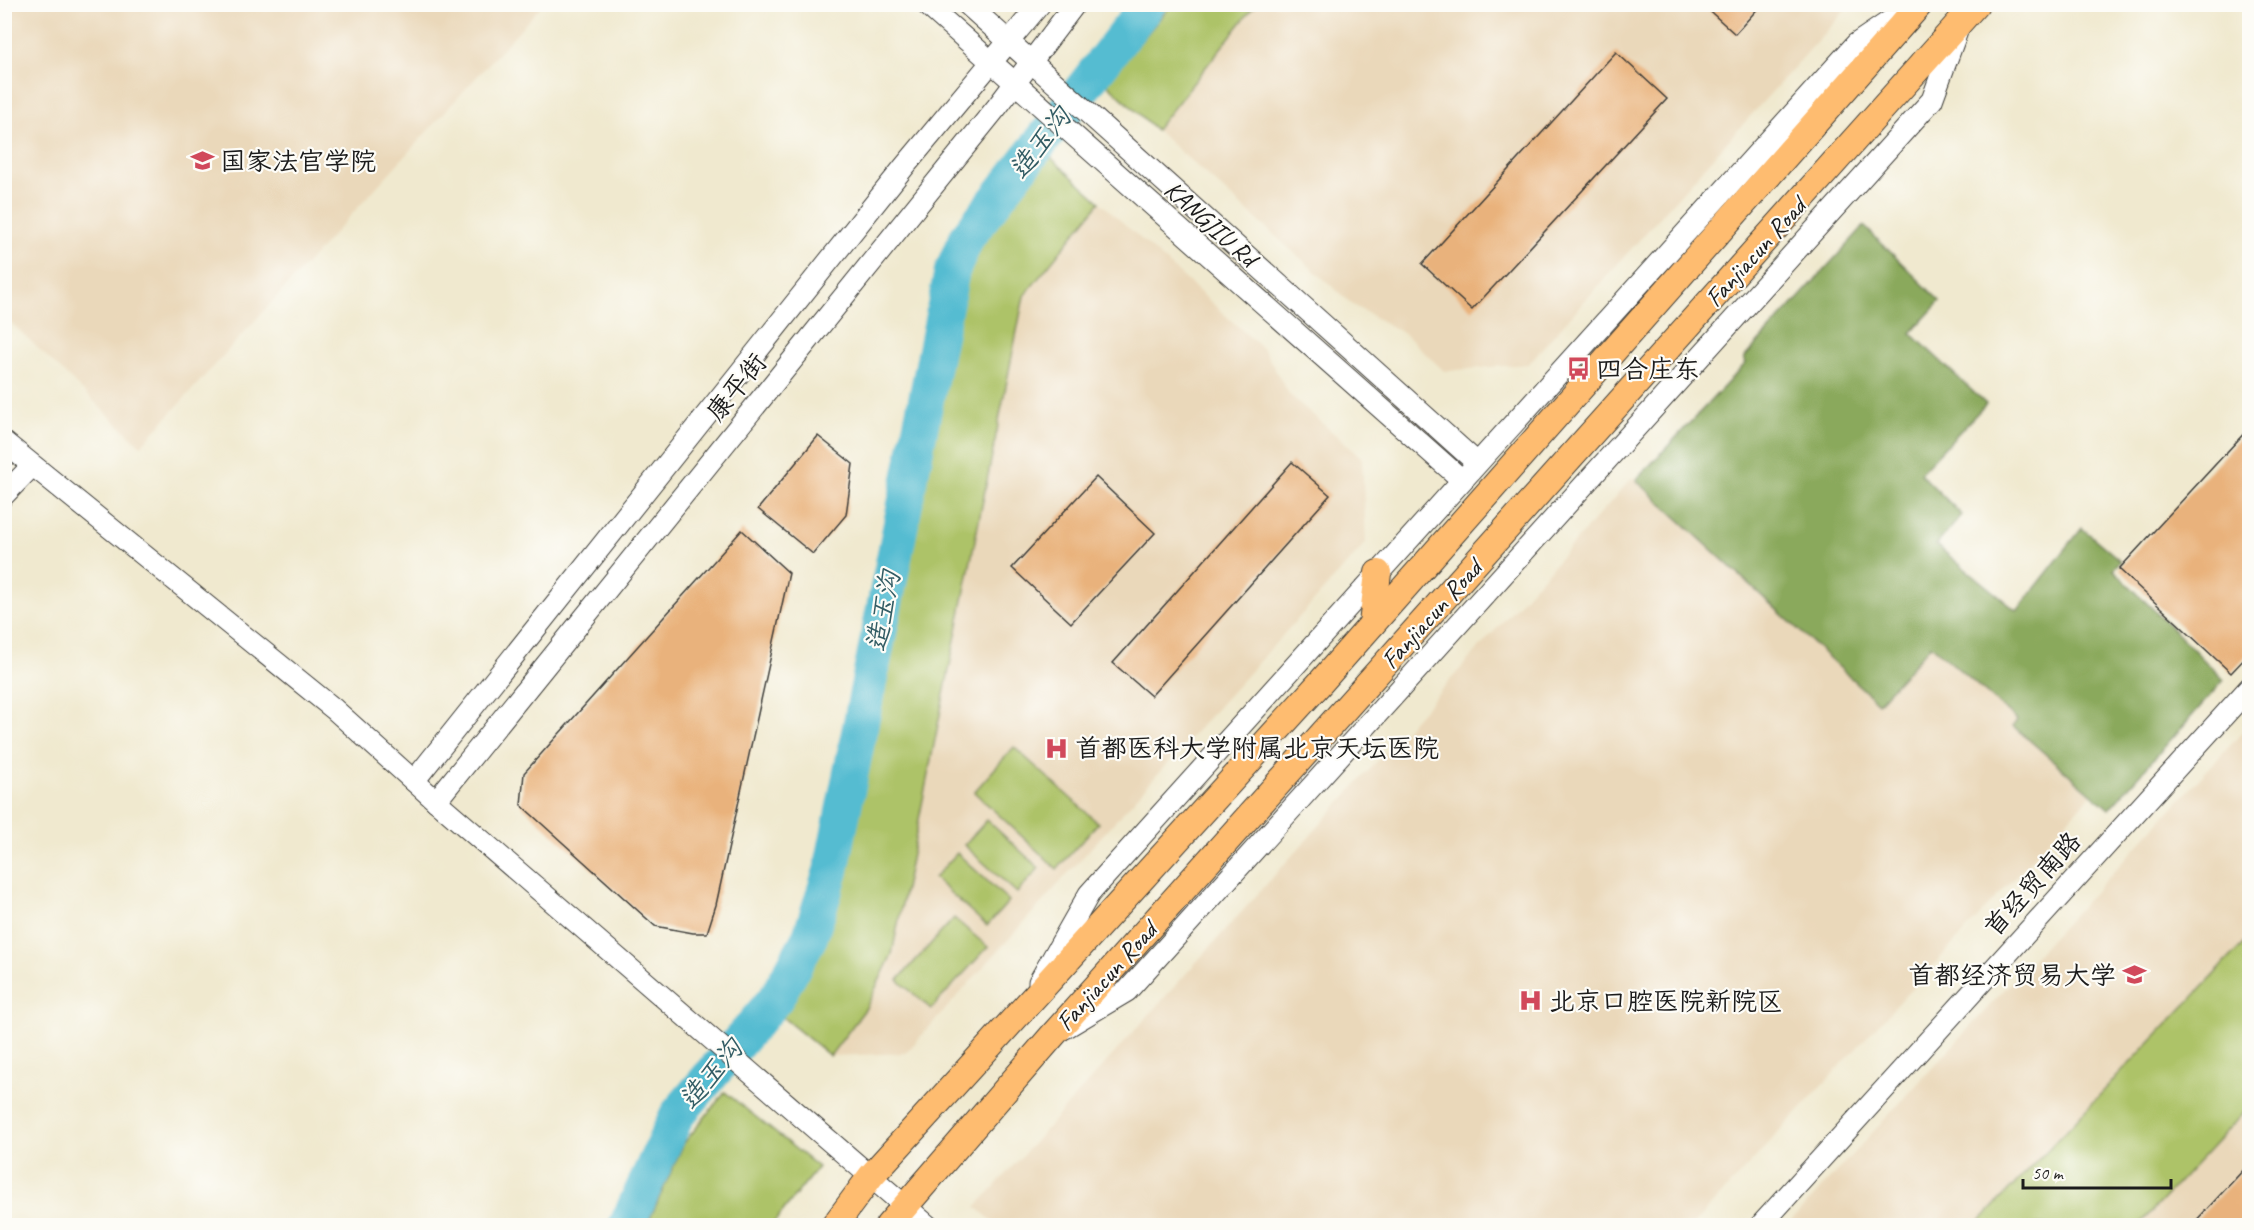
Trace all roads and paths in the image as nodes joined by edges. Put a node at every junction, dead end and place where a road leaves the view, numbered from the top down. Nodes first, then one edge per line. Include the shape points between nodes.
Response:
1 (926, 4) edge
2 (967, 4) edge
3 (1040, 4) edge
4 (1075, 4) edge
5 (1914, 4) edge
6 (1920, 4) edge
7 (1968, 14) edge
8 (1008, 42) junction
9 (1030, 61) junction
10 (991, 63) junction
11 (1014, 84) junction
12 (1434, 425) junction
13 (4, 442) edge
14 (1419, 442) junction
15 (1477, 463) junction
16 (32, 466) junction
17 (1462, 480) junction
18 (4, 495) edge
19 (1378, 573) junction
20 (1372, 624) junction
21 (2250, 687) edge
22 (414, 782) junction
23 (436, 801) junction
24 (1023, 1011) junction
25 (872, 1176) junction
26 (904, 1204) junction
27 (834, 1226) edge
28 (888, 1226) edge
29 (928, 1226) edge
30 (1760, 1226) edge

1 - 10 street, KANGJIU Rd
2 - 8 street, KANGJIU Rd
3 - 8 street, 康平街
4 - 9 street, 康平街
5 - 15 street via 1856,44
6 - 20 main road, Fanjiacun Road
7 - 26 main road, Fanjiacun Road
8 - 9 street, KANGJIU Rd
8 - 10 street, 康平街
9 - 11 street, 康平街
9 - 12 street, KANGJIU Rd
10 - 11 street, KANGJIU Rd
10 - 22 street, 康平街 via 889,185
11 - 14 street, KANGJIU Rd
11 - 23 street, 康平街
12 - 14 street
12 - 15 street, KANGJIU Rd
13 - 16 street
14 - 17 street, KANGJIU Rd
15 - 17 street
16 - 18 street
16 - 22 street via 334,709
17 - 19 street
19 - 20 main road
19 - 24 street via 1089,894
20 - 24 main road, Fanjiacun Road
21 - 30 street, 首经贸南路
22 - 23 street
23 - 25 street
24 - 25 main road, Fanjiacun Road
25 - 26 street
25 - 27 main road, Fanjiacun Road
26 - 28 main road, Fanjiacun Road
26 - 29 street

